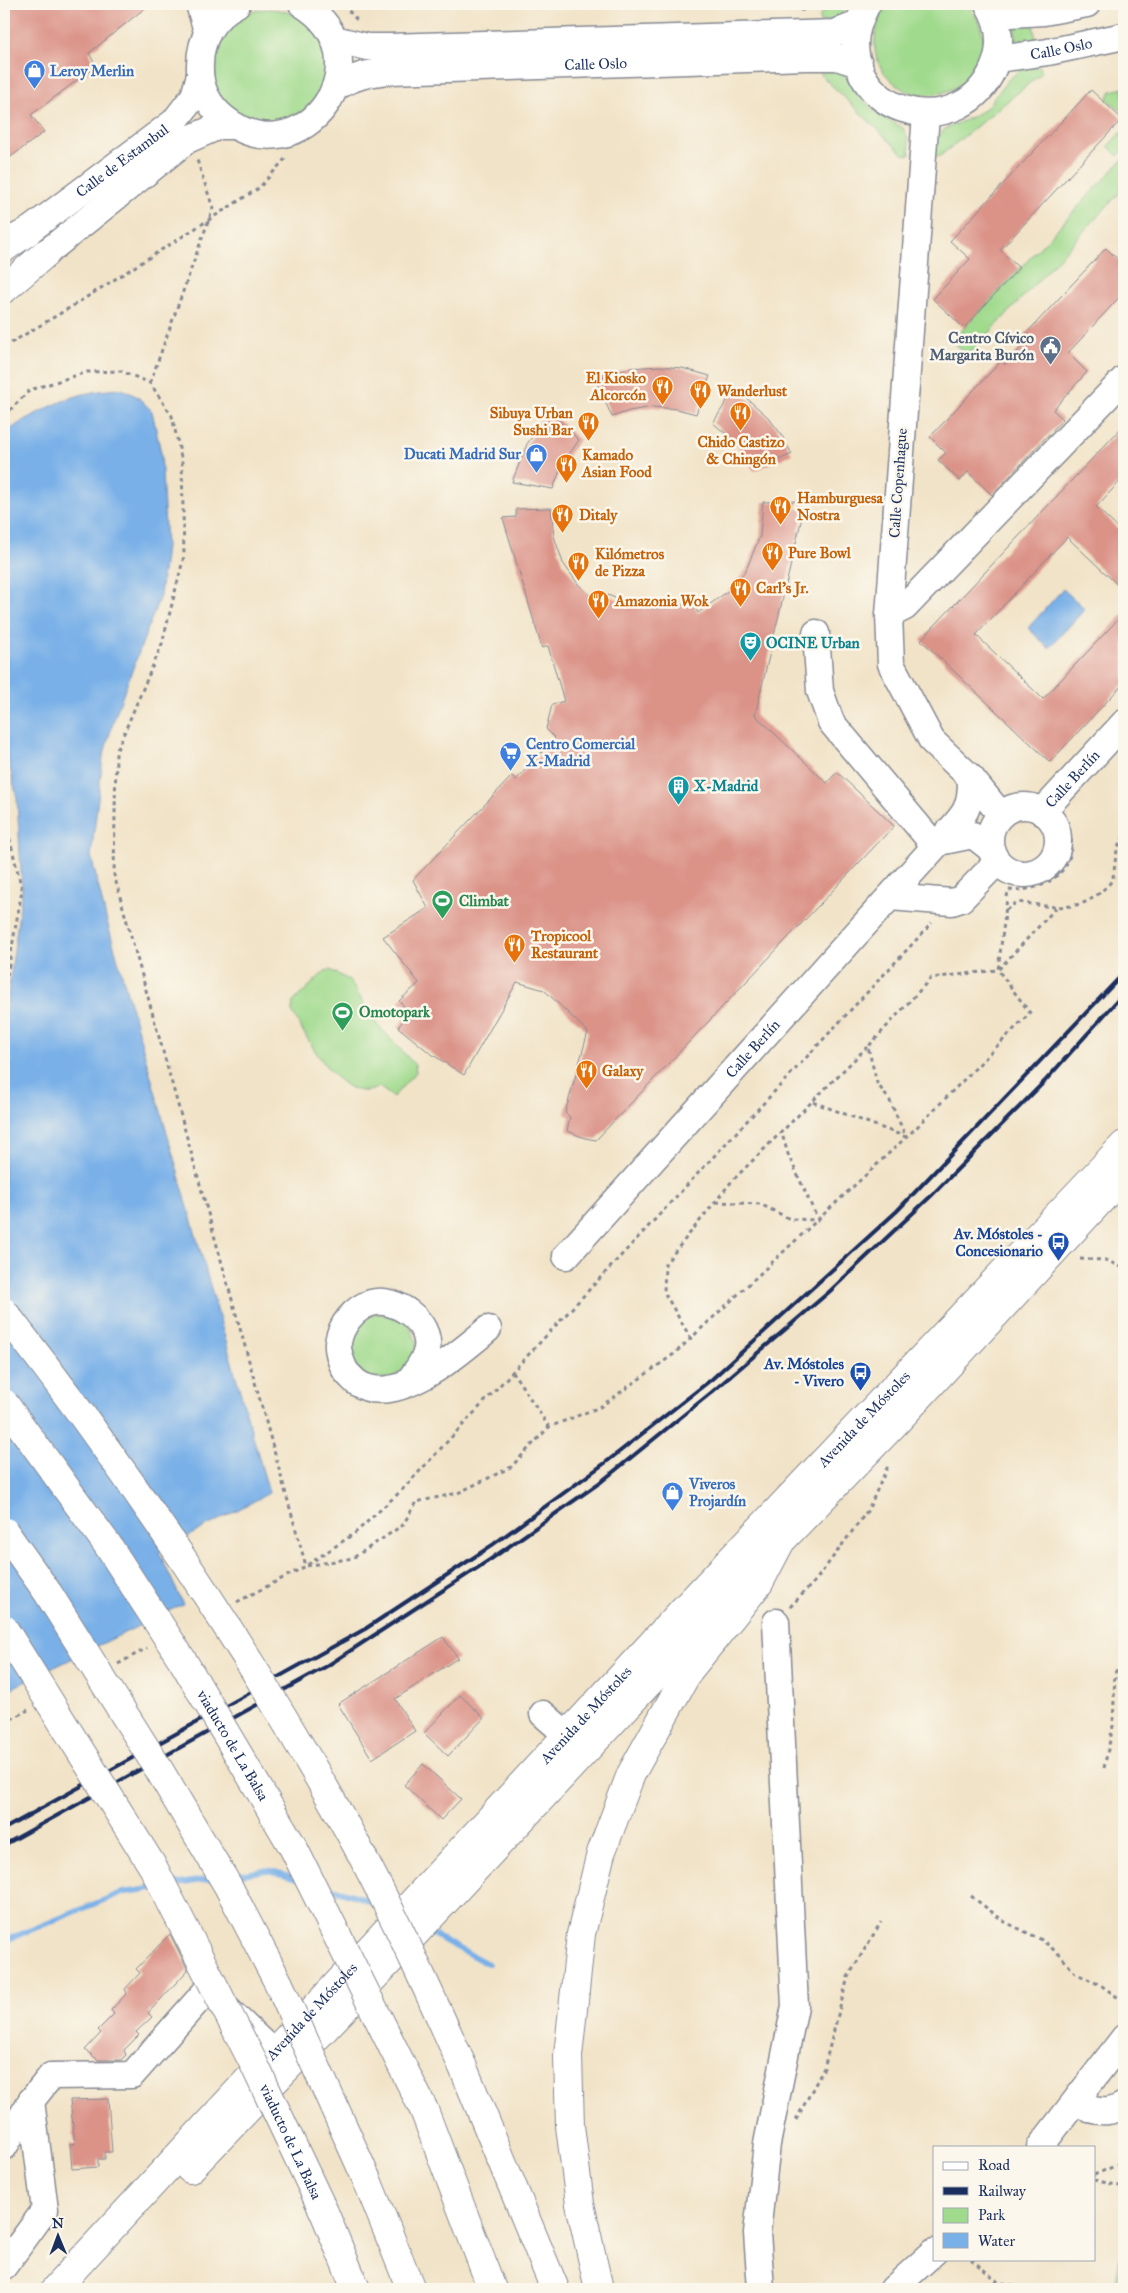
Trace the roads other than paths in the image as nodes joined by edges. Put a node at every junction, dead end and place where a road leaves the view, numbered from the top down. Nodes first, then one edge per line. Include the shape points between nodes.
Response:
1 (199, 4) edge
2 (237, 4) edge
3 (302, 4) edge
4 (1087, 4) edge
5 (991, 9) edge
6 (862, 14) edge
7 (208, 31) junction
8 (1124, 36) edge
9 (334, 39) junction
10 (998, 59) junction
11 (859, 64) junction
12 (200, 75) junction
13 (336, 88) junction
14 (926, 114) junction
15 (233, 126) junction
16 (15, 238) edge
17 (4, 248) edge
18 (46, 253) joint
19 (4, 289) edge
20 (1124, 378) edge
21 (889, 615) junction
22 (816, 633) dead end
23 (1124, 724) edge
24 (971, 778) junction
25 (1053, 812) junction
26 (1001, 815) junction
27 (937, 844) junction
28 (994, 855) junction
29 (890, 897) junction
30 (1124, 1145) edge
31 (1124, 1175) edge
32 (566, 1256) dead end
33 (4, 1312) edge
34 (488, 1329) dead end
35 (408, 1382) dead end
36 (4, 1403) edge
37 (4, 1531) edge
38 (781, 1541) junction
39 (776, 1622) road end
40 (4, 1629) edge
41 (543, 1714) dead end
42 (567, 1735) junction
43 (409, 1922) junction
44 (1124, 2038) edge
45 (280, 2060) junction
46 (1080, 2094) junction
47 (31, 2102) junction
48 (1124, 2105) edge
49 (483, 2112) junction
50 (4, 2146) edge
51 (1041, 2146) edge
52 (933, 2253) edge
53 (4, 2266) edge
54 (354, 2283) edge
55 (55, 2289) edge
56 (74, 2289) edge
57 (411, 2289) edge
58 (492, 2289) edge
59 (537, 2289) edge
60 (555, 2289) edge
61 (599, 2289) edge
62 (761, 2289) edge
63 (893, 2289) edge

1 - 7 street
2 - 7 street via 217,18
3 - 9 street via 326,24
4 - 5 street via 1044,12
5 - 10 street via 1000,37
6 - 9 street, Calle Oslo via 835,33 389,47 354,45
6 - 11 street via 855,44
7 - 12 street via 200,53
8 - 10 street, Calle Oslo
9 - 13 street via 339,55
10 - 14 street via 988,81 971,99 950,110
11 - 13 street, Calle Oslo via 837,58 805,57 390,71 364,74
11 - 14 street via 869,84 884,100 904,110
12 - 15 street via 205,95
12 - 16 street, Calle de Estambul via 194,96 174,122
13 - 15 street via 326,107 316,117 293,131 273,135 252,134
14 - 21 street, Calle Copenhague
15 - 18 street, Calle de Estambul via 218,126 187,140
16 - 17 main road
18 - 19 main road
20 - 21 street via 905,607
21 - 24 street, Calle Copenhague via 891,664 932,741
22 - 27 street via 820,691 831,722
23 - 25 street, Calle Berlín
24 - 26 street, Calle Copenhague
24 - 27 street, Calle Berlín via 972,798 964,815
25 - 26 street via 1021,806
25 - 28 street via 1058,841 1050,862 1031,873 1020,874 1009,871
26 - 28 street via 991,830
27 - 28 street via 973,835
27 - 29 street, Calle Berlín
28 - 29 street via 961,899 952,902
29 - 32 street, Calle Berlín
30 - 42 main road, Avenida de Móstoles
31 - 38 main road, Avenida de Móstoles via 897,1421
33 - 49 main road, bridge via 152,1512 235,1636 342,1818 413,1958
34 - 35 street via 423,1378
36 - 58 main road, viaducto de La Balsa, bridge via 107,1544 183,1661 292,1847 424,2110
37 - 57 main road, bridge via 54,1601 228,1886 279,1984 367,2180
38 - 43 main road, Avenida de Móstoles
38 - 61 main road via 759,1582 689,1670 631,1774 601,1853 581,1934 568,2056 570,2126 580,2204
39 - 62 street via 795,2006 769,2134 757,2233
40 - 54 main road, viaducto de La Balsa, bridge via 162,1882 254,2064
41 - 42 street
42 - 43 main road, Avenida de Móstoles
43 - 45 main road, Avenida de Móstoles
44 - 46 street
45 - 47 street via 207,1990 132,2074 51,2076
45 - 55 main road, Avenida de Móstoles
45 - 56 main road, Avenida de Móstoles
46 - 48 street via 1089,2109 1101,2113
46 - 51 street
47 - 50 street
47 - 53 street via 45,2210
49 - 59 main road via 526,2242
49 - 60 main road
52 - 63 street

